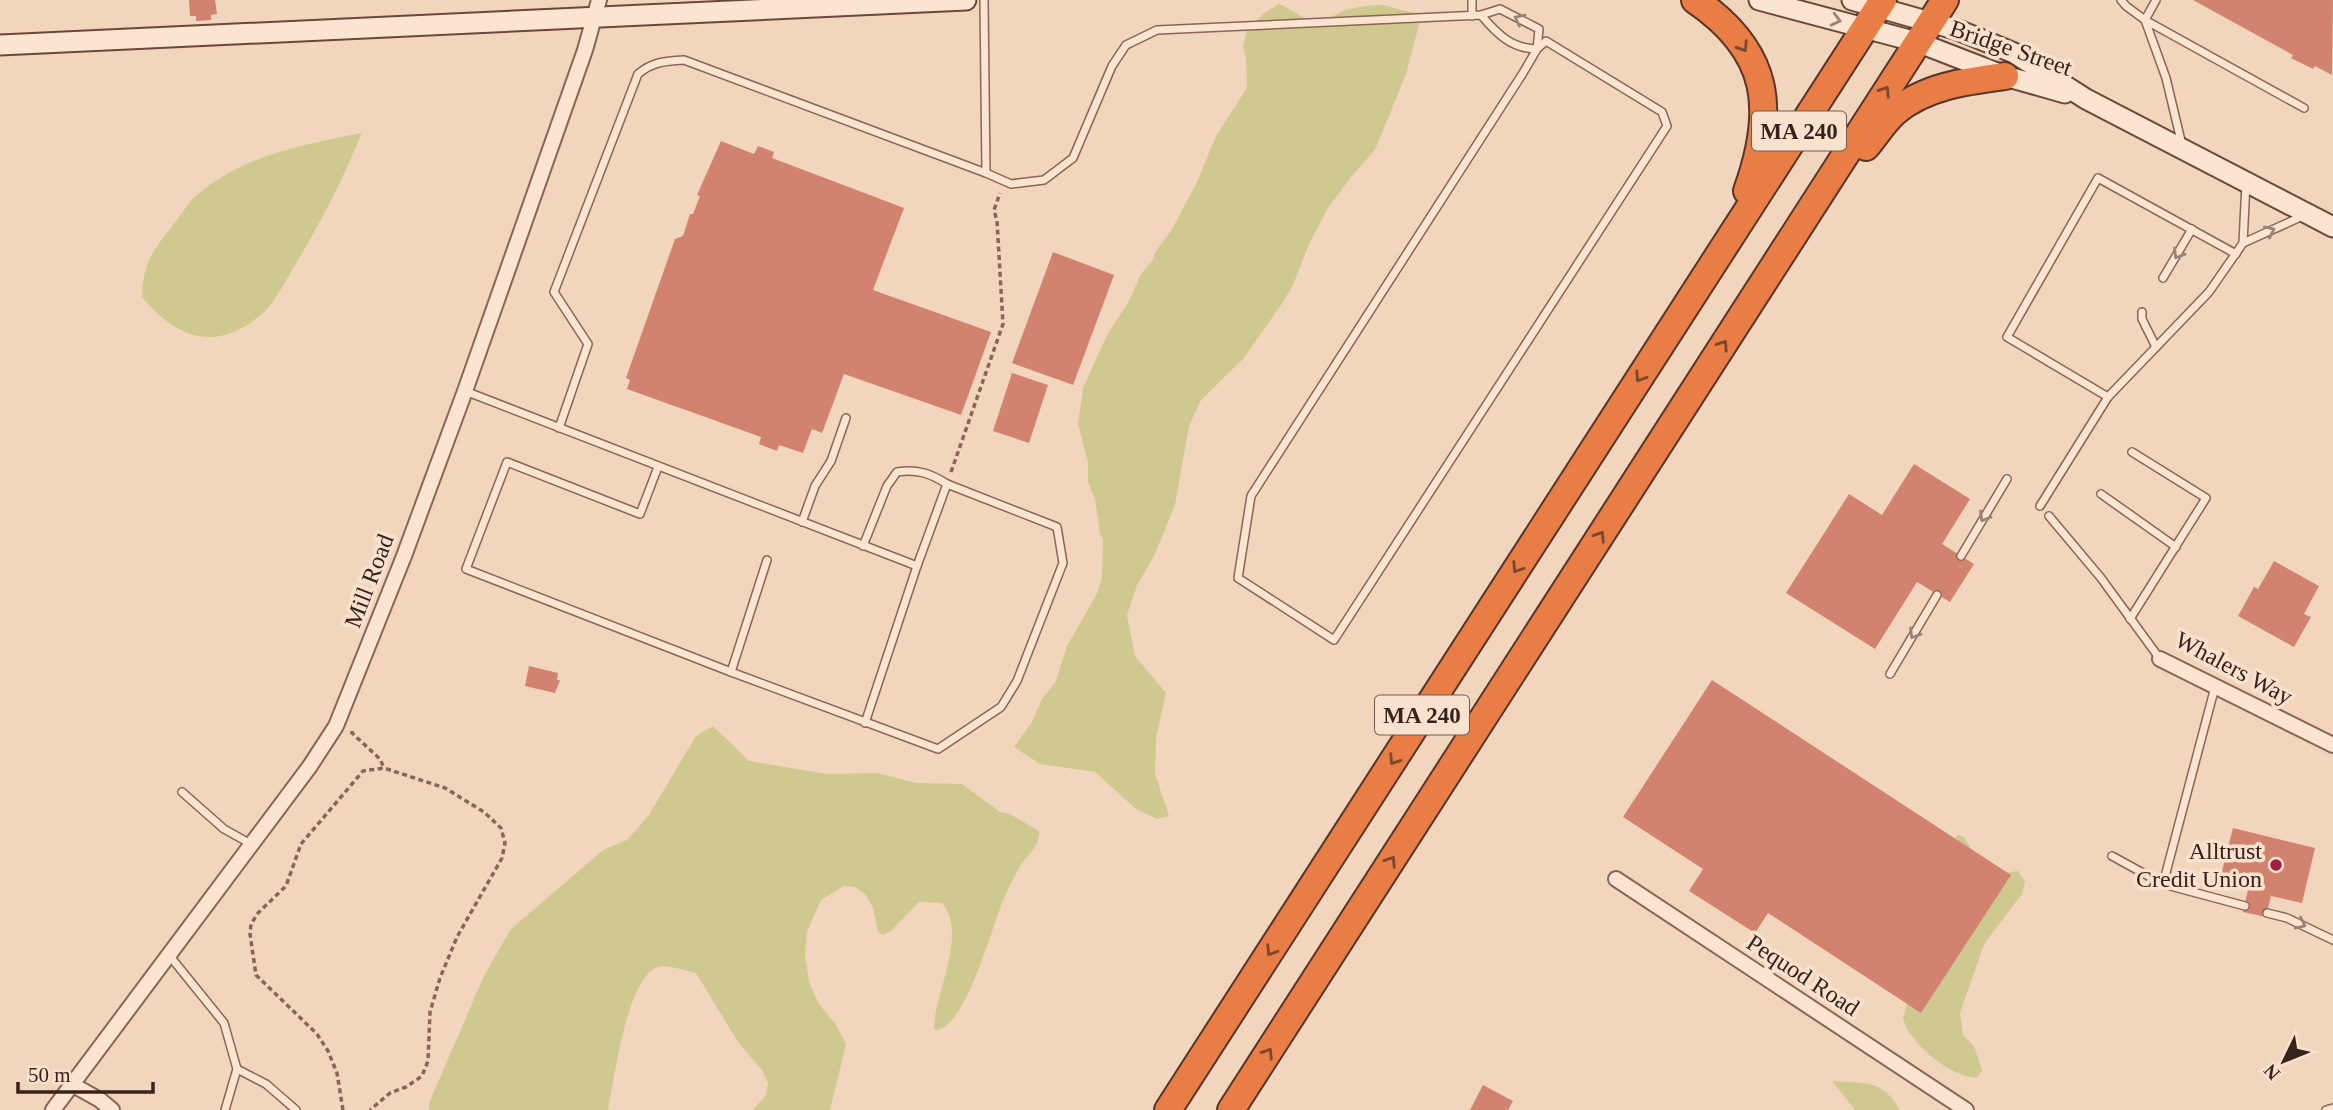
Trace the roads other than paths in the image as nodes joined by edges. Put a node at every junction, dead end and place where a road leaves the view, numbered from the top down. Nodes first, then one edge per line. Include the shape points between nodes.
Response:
1 (966, 0) edge
2 (984, 0) edge
3 (1472, 0) edge
4 (1695, 0) edge
5 (1759, 0) edge
6 (1852, 0) edge
7 (1945, 0) edge
8 (2121, 0) edge
9 (2156, 0) edge
10 (868, 2) edge
11 (597, 9) edge
12 (1876, 12) edge
13 (1476, 16) junction
14 (2145, 20) junction
15 (1923, 32) junction
16 (0, 45) edge
17 (1537, 49) junction
18 (2005, 76) junction
19 (2086, 99) junction
20 (2304, 108) dead end
21 (2183, 147) junction
22 (986, 173) junction
23 (2246, 182) junction
24 (2308, 214) junction
25 (2333, 227) edge
26 (2192, 229) junction
27 (1732, 234) junction
28 (2244, 243) junction
29 (2236, 254) junction
30 (1769, 273) junction
31 (2163, 278) dead end
32 (2142, 312) dead end
33 (2156, 347) junction
34 (465, 391) junction
35 (2108, 397) junction
36 (846, 418) dead end
37 (559, 428) junction
38 (2132, 452) dead end
39 (658, 467) junction
40 (2007, 479) dead end
41 (947, 484) junction
42 (2101, 494) dead end
43 (2040, 506) dead end
44 (2049, 516) dead end
45 (802, 522) junction
46 (863, 546) junction
47 (2176, 547) junction
48 (1961, 556) dead end
49 (767, 560) dead end
50 (917, 566) junction
51 (1937, 595) dead end
52 (2130, 619) junction
53 (2160, 659) joint
54 (731, 672) junction
55 (1890, 674) dead end
56 (2215, 687) junction
57 (865, 723) junction
58 (2333, 745) edge
59 (182, 792) dead end
60 (251, 844) junction
61 (2112, 856) dead end
62 (1616, 879) dead end
63 (2163, 884) junction
64 (2245, 906) dead end
65 (2267, 913) dead end
66 (2333, 940) edge
67 (169, 955) junction
68 (237, 1069) junction
69 (73, 1085) junction
70 (2333, 1108) edge
71 (53, 1110) edge
72 (112, 1110) edge
73 (225, 1110) edge
74 (296, 1110) edge
75 (1168, 1110) edge
76 (1231, 1110) edge
77 (1966, 1110) edge
78 (2326, 1110) edge

1 - 10 street
2 - 22 lane
3 - 13 lane
4 -> 27 highway via 1744,48 1754,64 1763,100 1762,147
5 -> 12 street, Bridge Street
6 - 12 street, Bridge Street
7 - 15 highway, MA 240
8 - 14 lane
9 - 14 lane
10 - 11 street
11 - 16 street
11 - 34 street, Mill Road
12 - 15 street, Bridge Street
12 - 27 highway, MA 240
13 - 17 lane via 1521,49
17 -> 13 lane via 1539,29 1500,9
13 - 22 lane via 1157,30 1126,46 1112,66 1073,158 1044,180 1011,184
14 - 20 lane
14 - 21 lane
15 - 18 street, Bridge Street
15 - 19 street, Bridge Street via 1958,30 2014,53
30 -> 15 highway, MA 240
17 - 17 lane via 1251,496 1238,578 1334,640 1667,126 1662,112 1546,41
18 - 19 street, Bridge Street
18 - 30 highway via 1932,90 1895,112
19 - 21 street, Bridge Street
21 - 23 street, Bridge Street
22 - 37 lane via 684,60 648,65 632,85 554,292 588,344
23 - 24 street, Bridge Street
23 - 28 lane
24 - 25 street, Bridge Street
28 -> 24 lane
26 - 29 lane
26 -> 31 lane
26 - 35 lane via 2098,178 2007,337
27 -> 75 highway, MA 240
28 - 29 lane
29 - 33 lane via 2209,292
76 -> 30 highway, MA 240
32 - 33 lane
33 - 35 lane
34 - 37 lane
34 - 60 street, Mill Road via 336,726
35 - 43 lane
36 - 45 lane
37 - 39 lane
38 - 47 lane via 2206,498
39 - 45 lane
39 - 54 lane via 640,514 507,462 466,569
40 -> 48 lane
41 - 46 lane via 931,474 897,472
41 - 50 lane
41 - 57 lane via 1057,527 1063,563 1017,681 1001,707 938,749
42 - 47 lane
44 - 52 lane, Whalers Way
45 - 46 lane
46 - 50 lane
47 - 52 lane
49 - 54 lane
50 - 57 lane
51 -> 55 lane
52 - 53 lane, Whalers Way
53 - 56 street, Whalers Way
54 - 57 lane
56 - 58 street, Whalers Way
56 - 63 lane
59 - 60 lane via 225,829
60 - 67 street, Mill Road
61 - 63 lane
62 - 77 street, Pequod Road
63 - 64 lane
65 -> 66 lane
67 - 68 lane via 224,1023
67 - 69 street, Mill Road
68 - 73 lane
68 - 74 lane via 266,1084
69 - 71 street, Mill Road
69 - 72 street
70 - 78 lane

